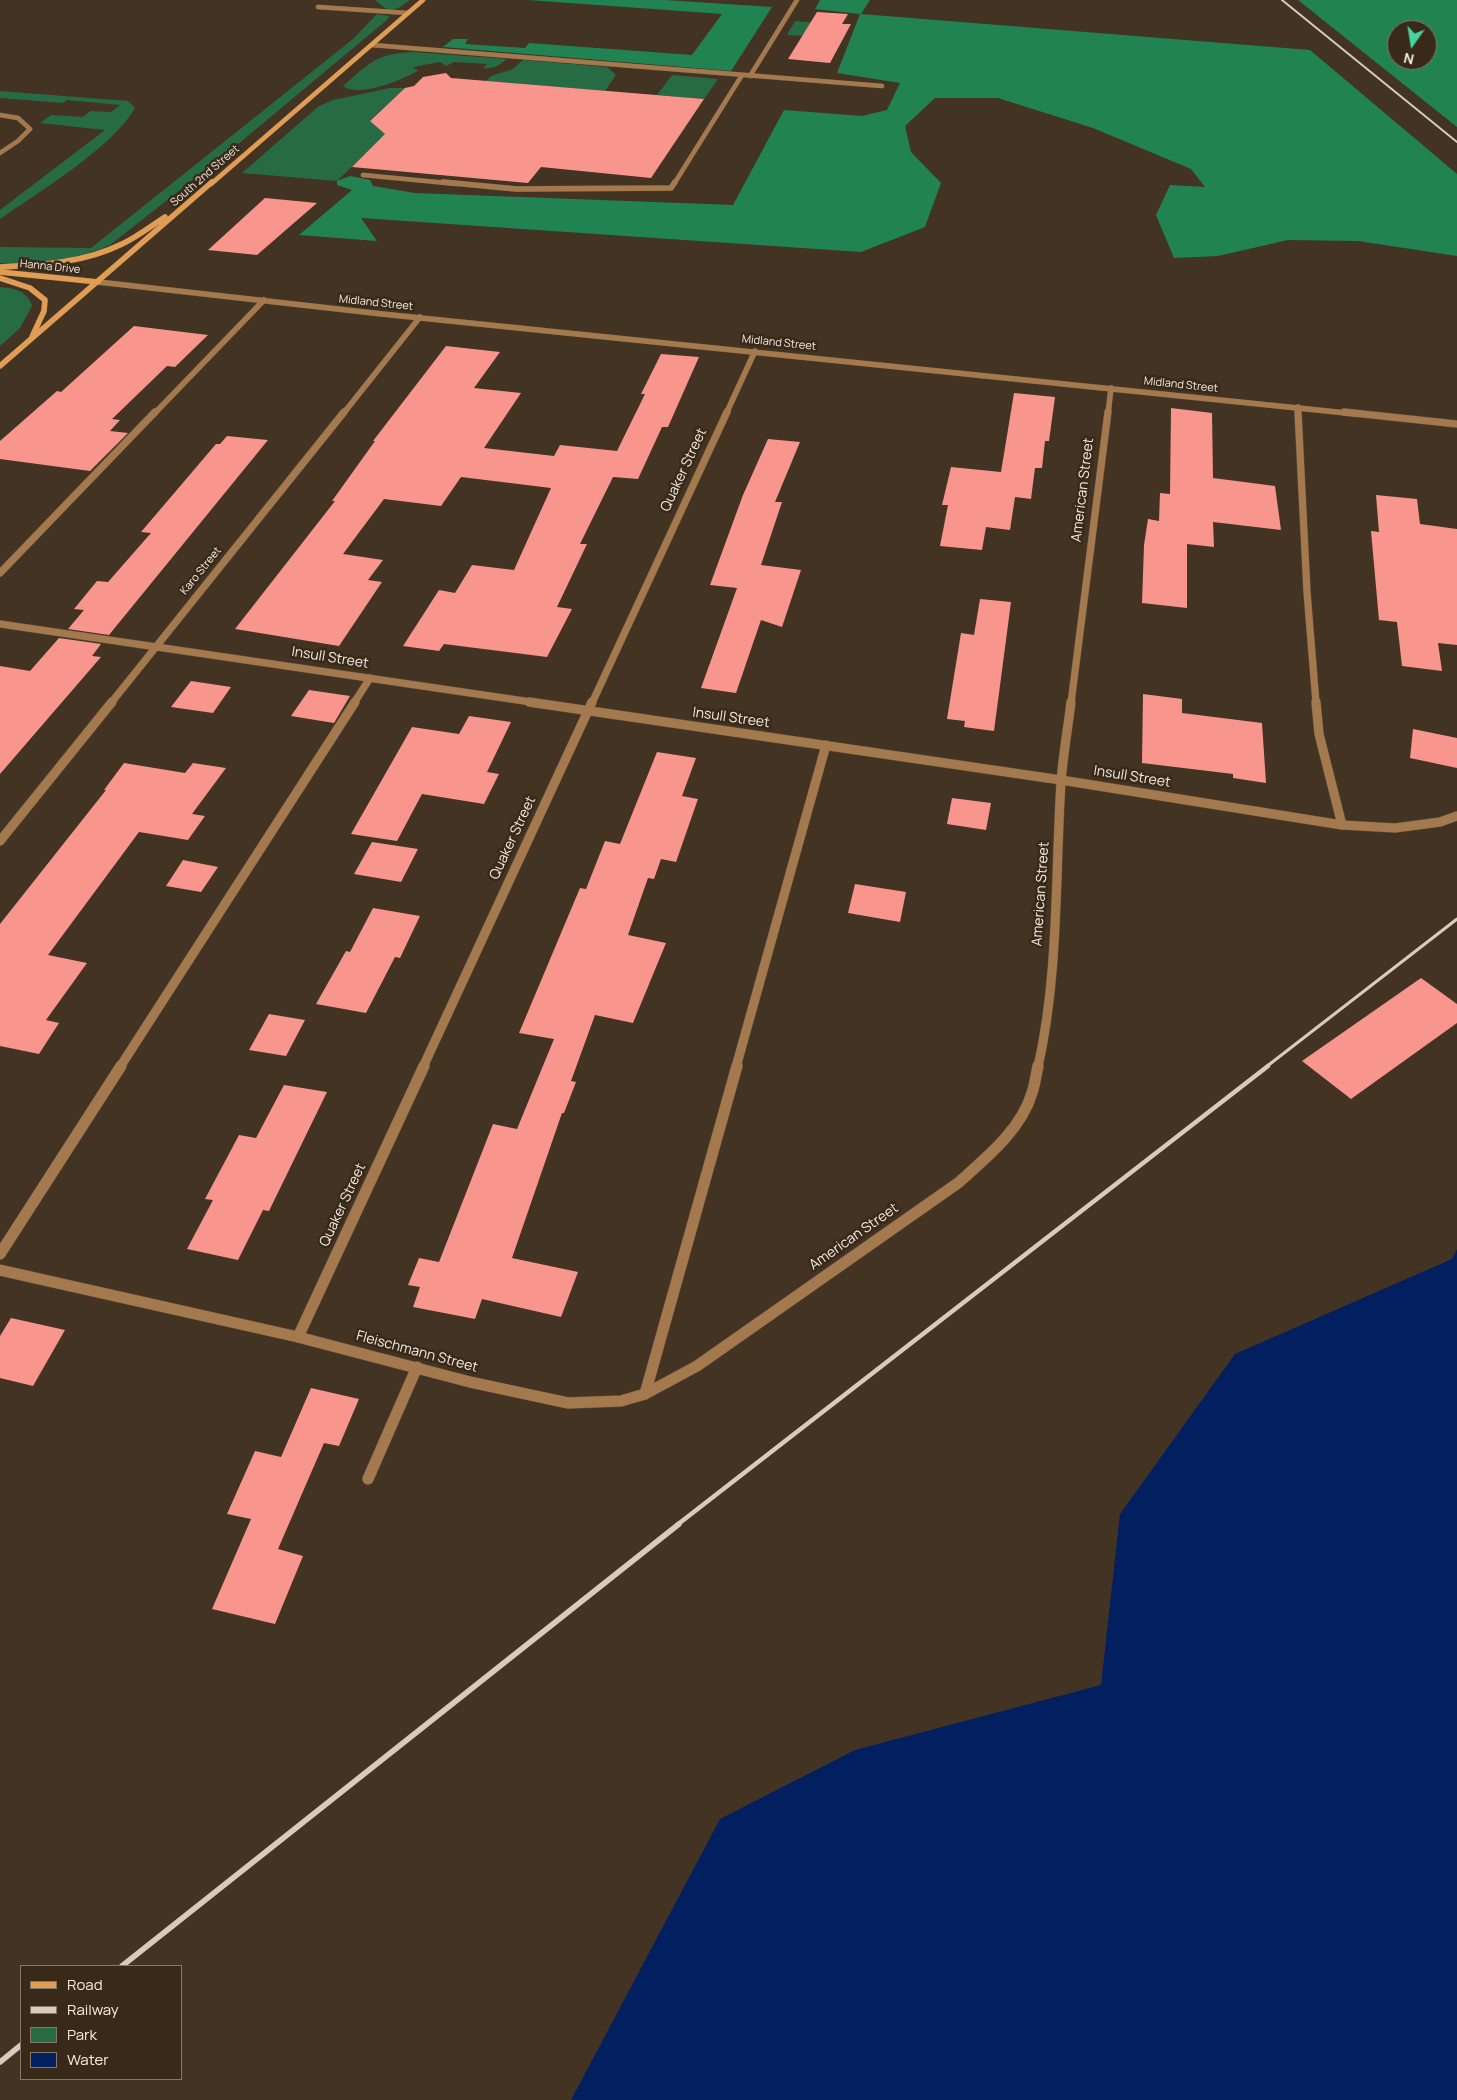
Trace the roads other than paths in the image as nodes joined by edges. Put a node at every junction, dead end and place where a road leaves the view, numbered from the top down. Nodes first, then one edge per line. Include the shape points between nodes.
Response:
1 (423, 0) edge
2 (797, 0) edge
3 (318, 6) dead end
4 (408, 13) junction
5 (372, 45) junction
6 (742, 75) junction
7 (750, 76) junction
8 (882, 86) dead end
9 (0, 115) edge
10 (0, 153) edge
11 (363, 175) dead end
12 (199, 194) junction
13 (0, 267) edge
14 (0, 272) edge
15 (0, 278) edge
16 (98, 282) junction
17 (264, 300) junction
18 (420, 317) junction
19 (29, 341) junction
20 (754, 351) junction
21 (0, 366) edge
22 (1111, 388) junction
23 (1298, 407) junction
24 (1457, 424) edge
25 (0, 573) edge
26 (0, 624) edge
27 (155, 646) junction
28 (370, 678) junction
29 (587, 710) junction
30 (826, 746) junction
31 (1061, 780) junction
32 (1457, 816) edge
33 (1342, 824) junction
34 (0, 840) edge
35 (0, 1254) edge
36 (0, 1270) edge
37 (801, 1292) joint
38 (298, 1337) junction
39 (417, 1367) junction
40 (645, 1394) junction
41 (368, 1479) dead end

1 - 4 main road, South 2nd Street
2 - 7 street
3 - 4 street
4 - 5 main road, South 2nd Street
5 - 6 street
5 - 12 main road, South 2nd Street
6 - 7 street
6 - 11 street via 671,188 516,189
7 - 8 street
9 - 10 street via 18,118 30,128
12 - 13 main road via 107,251 66,262
12 - 16 main road, South 2nd Street
14 - 16 main road, Hanna Drive
15 - 19 main road via 27,286 39,292 45,300 44,311
16 - 17 street, Midland Street
16 - 19 main road, South 2nd Street
17 - 18 street, Midland Street
17 - 25 street
18 - 20 street, Midland Street
18 - 27 street, Karo Street
19 - 21 main road, South 2nd Street
20 - 22 street, Midland Street
20 - 29 street, Quaker Street
22 - 23 street, Midland Street
22 - 31 street, American Street
23 - 24 street, Midland Street
23 - 33 street via 1307,592 1320,734
26 - 27 street, Insull Street
27 - 28 street, Insull Street
27 - 34 street, Karo Street
28 - 29 street, Insull Street
28 - 35 street
29 - 30 street, Insull Street
29 - 38 street, Quaker Street
30 - 31 street, Insull Street
30 - 40 street
31 - 33 street, Insull Street
31 - 37 street, American Street via 1045,1035 1032,1094 1018,1122 987,1158 958,1183
32 - 33 street, Insull Street via 1440,822 1395,828
36 - 38 street, Fleischmann Street
37 - 40 street, Fleischmann Street via 697,1366
38 - 39 street, Fleischmann Street
39 - 40 street, Fleischmann Street via 568,1403 621,1401
39 - 41 street

